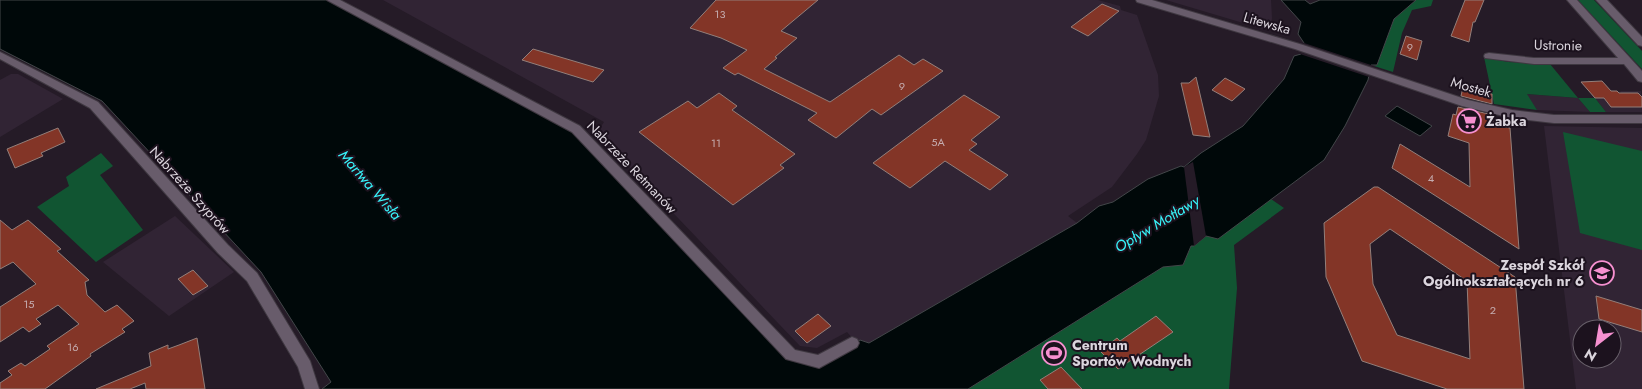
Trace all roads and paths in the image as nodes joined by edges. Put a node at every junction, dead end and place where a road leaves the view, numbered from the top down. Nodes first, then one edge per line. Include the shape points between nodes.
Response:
1 (332, 0) edge
2 (1141, 0) edge
3 (1572, 0) edge
4 (1601, 0) edge
5 (1642, 43) edge
6 (1299, 47) joint
7 (0, 55) edge
8 (1489, 56) dead end
9 (1627, 61) junction
10 (1642, 78) edge
11 (1642, 119) edge
12 (852, 343) dead end
13 (312, 389) edge

1 - 12 street, Nabrzeże Retmanów via 576,129 791,355 819,362
2 - 6 street, Litewska
3 - 9 street
4 - 5 street
6 - 11 street, Mostek via 1466,103 1512,114 1563,119
7 - 13 street, Nabrzeże Szyprów via 94,104 223,249 252,277 305,365
8 - 9 street, Ustronie
9 - 10 street

